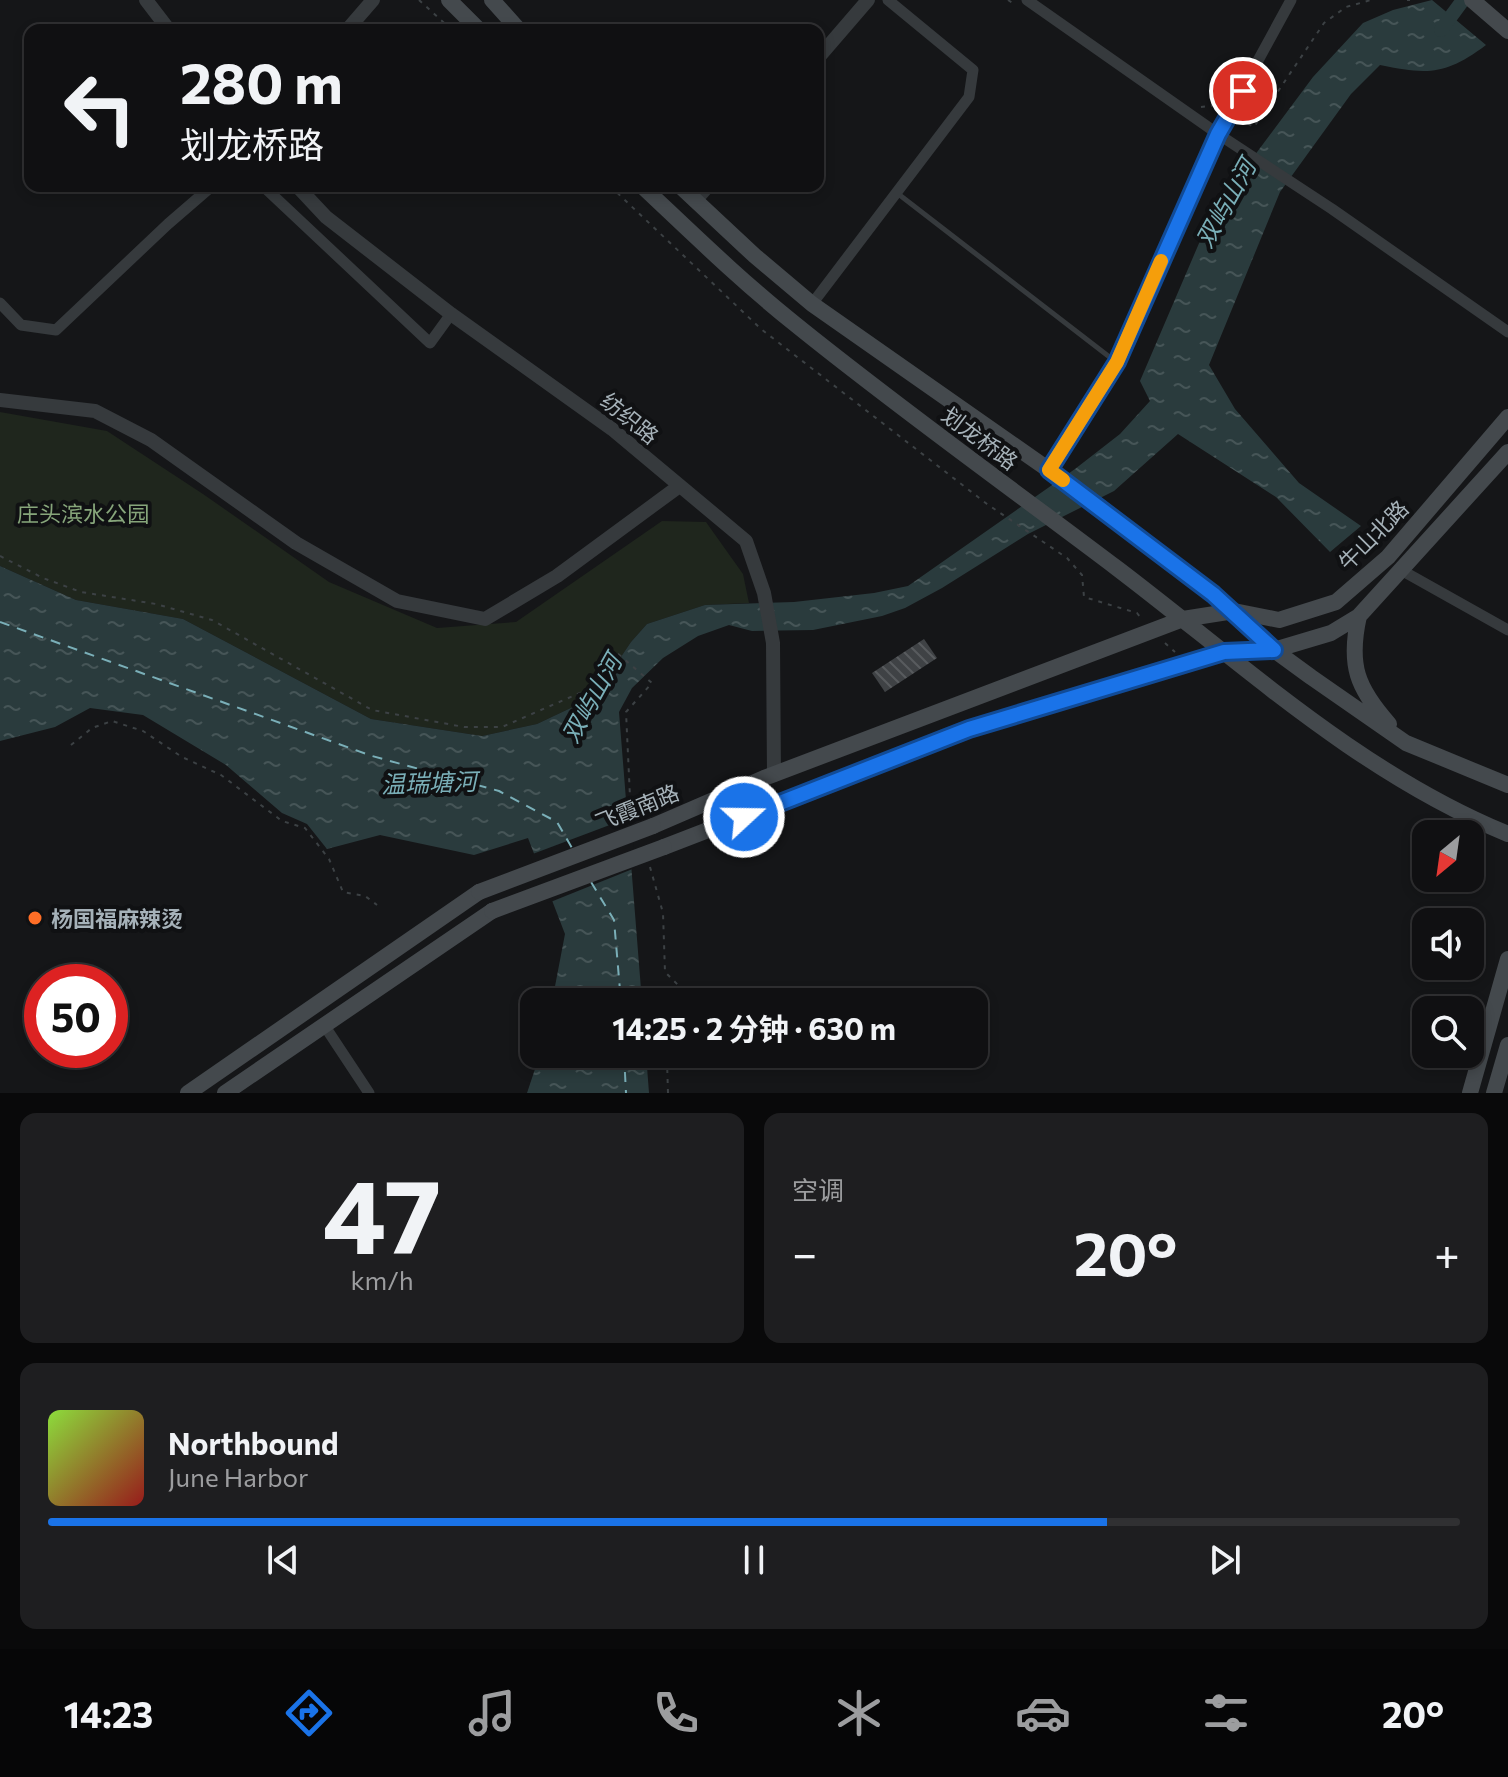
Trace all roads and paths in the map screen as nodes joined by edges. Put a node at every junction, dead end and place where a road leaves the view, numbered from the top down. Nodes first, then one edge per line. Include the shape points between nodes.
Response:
1 (146, 0) edge
2 (373, 0) edge
3 (419, 0) edge
4 (449, 0) edge
5 (492, 0) edge
6 (868, 0) edge
7 (888, 0) edge
8 (1027, 0) edge
9 (1291, 0) edge
10 (1371, 0) edge
11 (1472, 0) edge
12 (164, 24) edge
13 (352, 24) edge
14 (445, 24) edge
15 (473, 24) edge
16 (514, 24) edge
17 (1502, 26) edge
18 (824, 51) edge
19 (1231, 114) junction
20 (1197, 117) junction
21 (1218, 134) junction
22 (205, 192) edge
23 (269, 192) edge
24 (303, 192) edge
25 (616, 192) edge
26 (648, 192) edge
27 (686, 192) edge
28 (703, 192) edge
29 (897, 193) junction
30 (695, 201) junction
31 (0, 303) edge
32 (812, 304) junction
33 (451, 314) junction
34 (1508, 332) edge
35 (1117, 362) junction
36 (0, 400) edge
37 (1508, 417) edge
38 (1508, 452) edge
39 (1049, 470) junction
40 (678, 487) junction
41 (0, 556) edge
42 (1401, 570) junction
43 (1234, 611) junction
44 (1359, 616) junction
45 (1183, 619) junction
46 (1508, 630) edge
47 (1153, 631) junction
48 (1274, 650) junction
49 (1224, 652) junction
50 (1187, 663) junction
51 (1406, 743) junction
52 (71, 745) dead end
53 (774, 775) junction
54 (1508, 785) edge
55 (646, 826) junction
56 (1508, 834) edge
57 (646, 855) dead end
58 (377, 905) dead end
59 (1508, 959) edge
60 (680, 988) edge
61 (324, 1025) junction
62 (1484, 1043) edge
63 (1508, 1045) edge
64 (667, 1068) edge
65 (1477, 1068) joint
66 (1504, 1075) edge
67 (188, 1093) edge
68 (225, 1093) edge
69 (369, 1093) edge
70 (668, 1093) edge
71 (1470, 1093) edge
72 (1494, 1093) edge

1 - 12 street
2 - 13 street
3 - 14 path
4 - 15 main road
5 - 16 main road
6 - 18 street
7 - 29 street via 973,70 969,97
8 - 20 street
9 - 19 street
10 - 19 path via 1346,7 1324,23 1254,127
11 - 17 main road
19 - 20 path via 1215,103 1201,106
19 - 21 street
20 - 21 street
21 - 34 street
21 - 35 street
22 - 31 street via 56,330 21,325
23 - 33 street via 430,343
24 - 33 street, 纺织路 via 326,217
25 - 47 path via 761,329 987,504 1067,558 1082,575 1084,597 1137,613
26 - 45 main road, 划龙桥路 via 795,325
27 - 30 main road, 划龙桥路
28 - 30 street
29 - 32 street
29 - 35 lane
30 - 32 main road, 划龙桥路
32 - 39 main road, 划龙桥路
33 - 40 street, 纺织路 via 612,429
35 - 39 street
36 - 40 street via 95,411 151,440 296,543 397,601 485,619 557,576
37 - 43 main road, 牛山北路 via 1388,557 1336,602 1279,620
38 - 42 main road, 牛山北路
39 - 43 main road, 划龙桥路
40 - 53 street, 纺织路 via 746,541 764,593 773,643
41 - 55 path via 81,592 212,620 372,710 464,727 502,727 589,689 617,653 652,683 626,712 630,797
42 - 44 main road, 牛山北路
42 - 46 street
43 - 45 main road, 飞霞南路
43 - 48 main road, 划龙桥路
44 - 48 main road, 牛山北路 via 1331,633
44 - 51 main road via 1352,643 1357,675 1368,701
45 - 47 main road, 飞霞南路
45 - 49 main road, 划龙桥路
47 - 50 path
47 - 53 main road, 飞霞南路
48 - 49 main road, 飞霞南路
48 - 51 main road, 划龙桥路
49 - 50 main road, 飞霞南路
49 - 56 main road, 划龙桥路 via 1290,705 1400,779
50 - 61 main road, 飞霞南路, bridge via 969,729 492,911
51 - 54 main road, 划龙桥路
52 - 58 path via 92,728 112,721 143,731 221,775 282,821 305,828 329,859 343,892 365,896
53 - 55 main road, 飞霞南路
55 - 67 main road, 飞霞南路, bridge via 479,892
57 - 60 path via 663,913 665,972
59 - 62 main road
61 - 68 main road, 飞霞南路
61 - 69 street
63 - 66 main road
64 - 70 path
65 - 66 street
65 - 71 main road
66 - 72 main road

